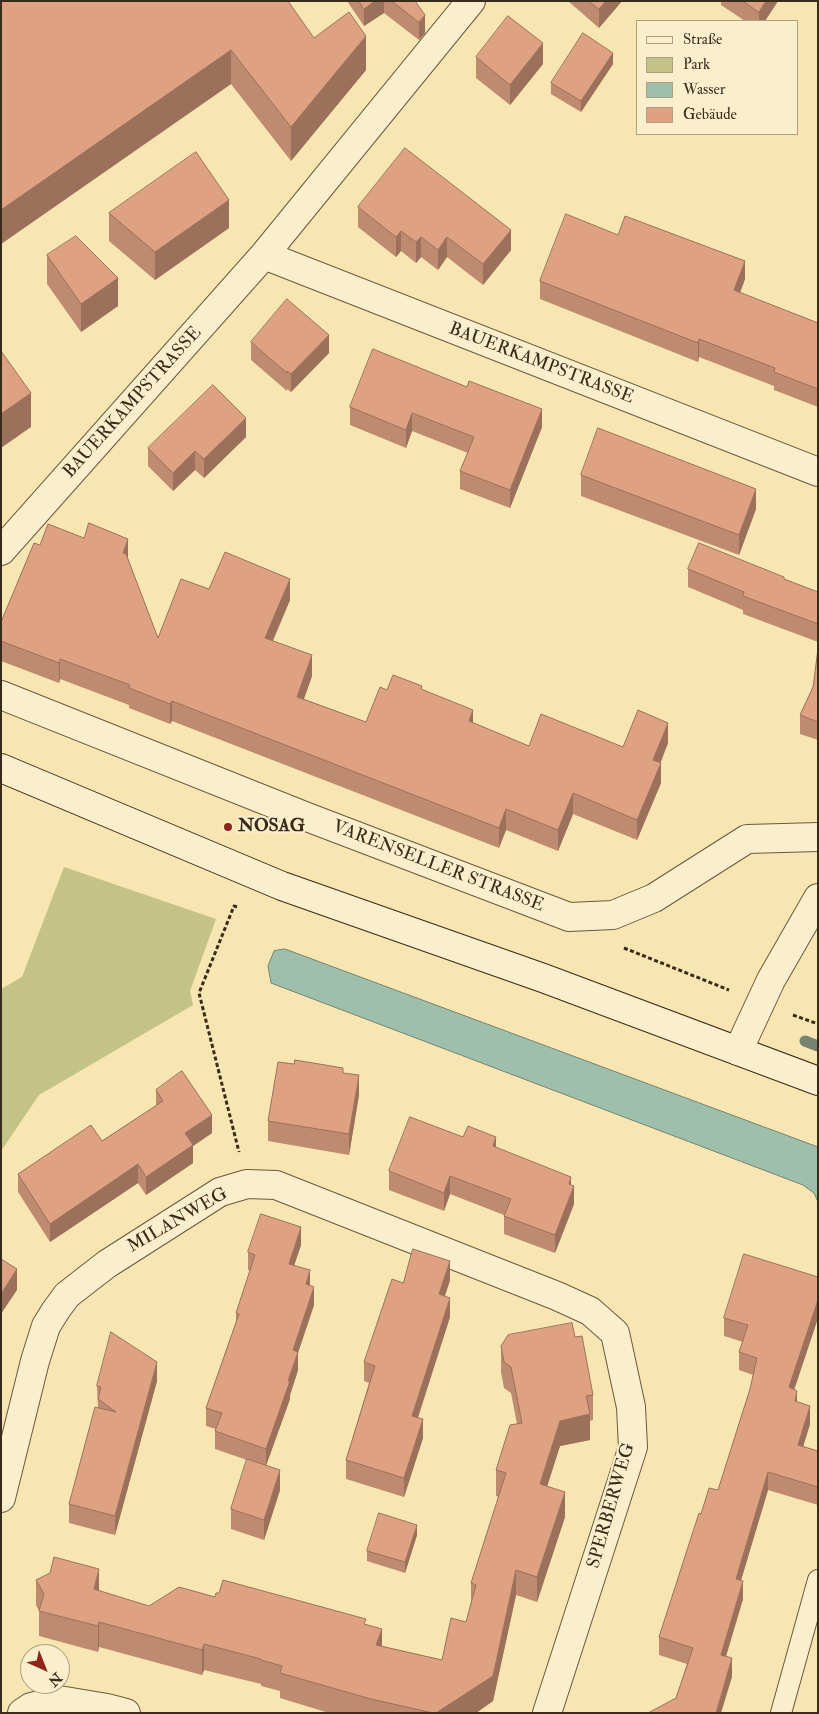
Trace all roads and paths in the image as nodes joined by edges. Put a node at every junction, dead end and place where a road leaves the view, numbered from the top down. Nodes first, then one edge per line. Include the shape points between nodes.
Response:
1 (467, 3) edge
2 (264, 255) junction
3 (818, 472) edge
4 (1, 551) edge
5 (1, 695) edge
6 (1, 768) edge
7 (818, 837) edge
8 (818, 898) edge
9 (242, 909) dead end
10 (616, 945) dead end
11 (761, 1003) junction
12 (738, 1051) junction
13 (818, 1081) edge
14 (247, 1184) junction
15 (557, 1296) joint
16 (1, 1498) edge
17 (818, 1580) edge
18 (22, 1713) edge
19 (126, 1713) edge
20 (547, 1713) edge
21 (781, 1713) edge

1 - 2 street, BAUERKAMPSTRASSE
2 - 3 street, BAUERKAMPSTRASSE
2 - 4 street, BAUERKAMPSTRASSE
5 - 7 street, VARENSELLER STRASSE via 569,917 613,915 654,898 747,839
6 - 12 street via 282,886 544,978
8 - 11 street
9 - 14 path via 234,906 199,993
10 - 11 path
11 - 12 street
12 - 13 street
14 - 15 street, MILANWEG via 276,1185
14 - 16 street, MILANWEG via 220,1192 107,1264 67,1295 46,1326
15 - 20 street, SPERBERWEG via 590,1311 614,1333 631,1407 633,1446
17 - 21 lane
18 - 19 street via 31,1707 59,1700

